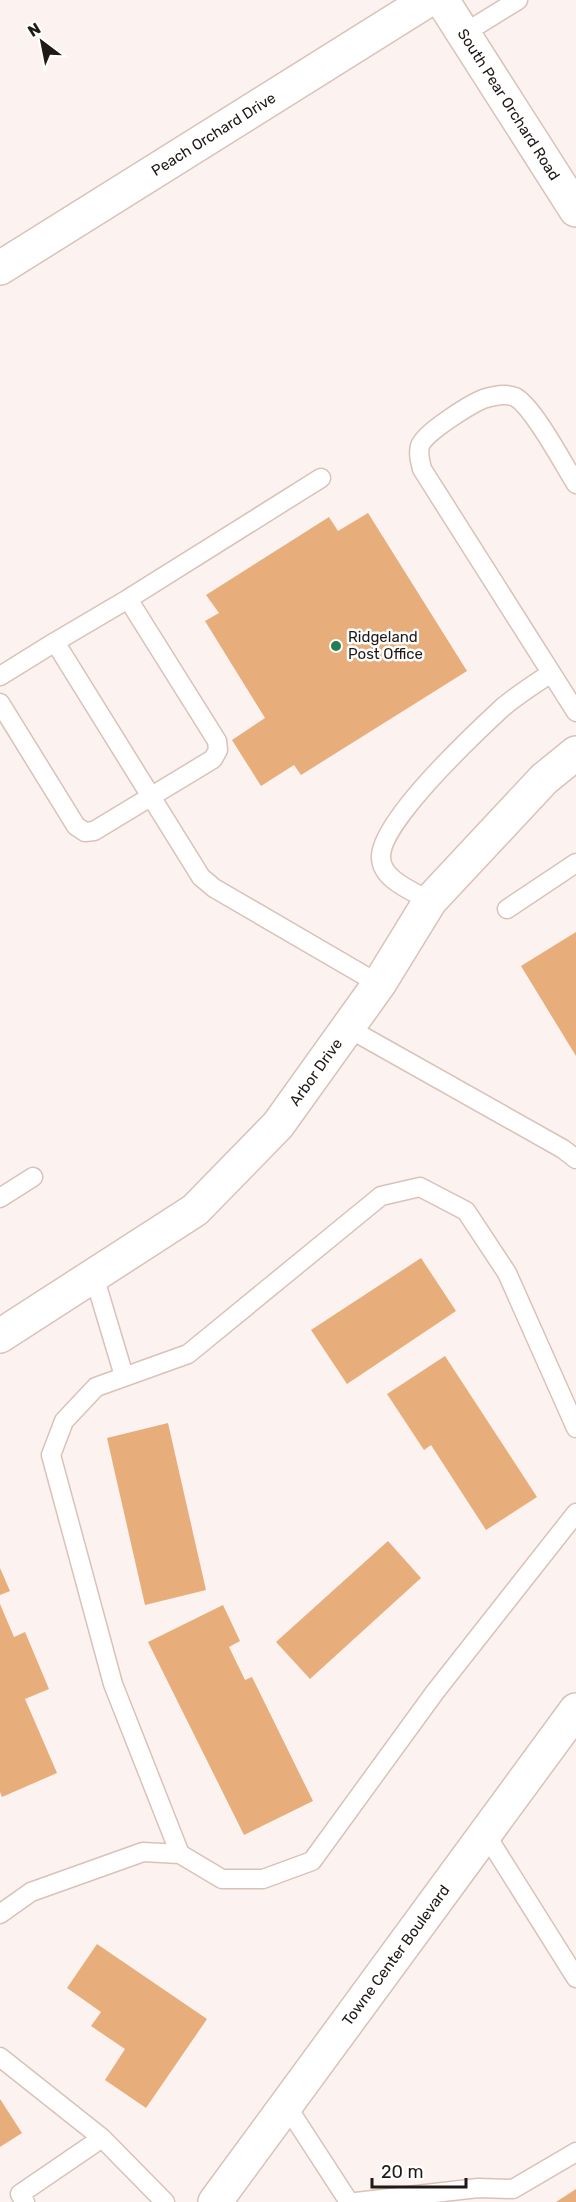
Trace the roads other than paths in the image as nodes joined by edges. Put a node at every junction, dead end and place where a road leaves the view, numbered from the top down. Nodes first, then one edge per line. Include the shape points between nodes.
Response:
1 (428, 0) edge
2 (442, 0) edge
3 (518, 0) edge
4 (463, 34) junction
5 (576, 210) edge
6 (0, 268) edge
7 (321, 478) dead end
8 (576, 484) edge
9 (128, 599) junction
10 (55, 642) junction
11 (551, 673) junction
12 (0, 676) edge
13 (0, 703) edge
14 (576, 712) edge
15 (576, 753) edge
16 (150, 796) junction
17 (576, 863) edge
18 (430, 901) junction
19 (507, 909) dead end
20 (379, 984) junction
21 (348, 1028) junction
22 (572, 1150) edge
23 (33, 1177) dead end
24 (0, 1198) edge
25 (94, 1276) junction
26 (0, 1336) edge
27 (124, 1376) junction
28 (576, 1428) edge
29 (576, 1513) edge
30 (576, 1710) edge
31 (485, 1833) junction
32 (180, 1854) junction
33 (0, 1914) edge
34 (576, 1978) edge
35 (0, 2057) edge
36 (286, 2106) junction
37 (102, 2138) junction
38 (576, 2152) edge
39 (483, 2195) edge
40 (25, 2202) edge
41 (165, 2202) edge
42 (215, 2202) edge
43 (349, 2202) edge
44 (356, 2202) edge

1 - 6 street, Peach Orchard Drive
2 - 4 street, South Pear Orchard Road
3 - 4 lane
4 - 5 street, South Pear Orchard Road
7 - 9 lane
8 - 11 lane via 531,412 515,397 498,395 482,400 431,431 421,444 422,469
9 - 10 lane
9 - 16 lane via 217,741 213,759
10 - 12 lane
10 - 16 lane
11 - 14 lane
11 - 18 lane via 504,707 424,786 389,832 381,858 386,871 396,882
13 - 16 lane via 76,826 85,832 94,831
15 - 18 street, Arbor Drive via 544,779
16 - 20 lane via 201,877 214,888
17 - 19 lane
18 - 20 street, Arbor Drive
20 - 21 street, Arbor Drive
21 - 22 lane
21 - 25 street, Arbor Drive via 278,1125 195,1210
23 - 24 lane
25 - 26 street, Arbor Drive
25 - 27 lane
27 - 28 lane via 188,1354 381,1196 420,1188 466,1211 507,1273
27 - 32 lane via 96,1387 64,1421 51,1455 113,1684
29 - 32 lane via 435,1692 312,1861 263,1879 222,1879
30 - 31 street, Towne Center Boulevard
31 - 34 lane
31 - 36 street, Towne Center Boulevard
32 - 33 lane via 143,1852 31,1892
35 - 37 lane
36 - 42 street, Towne Center Boulevard
36 - 43 lane
37 - 40 lane via 20,2194
37 - 41 lane
38 - 39 lane via 513,2188
39 - 44 lane

